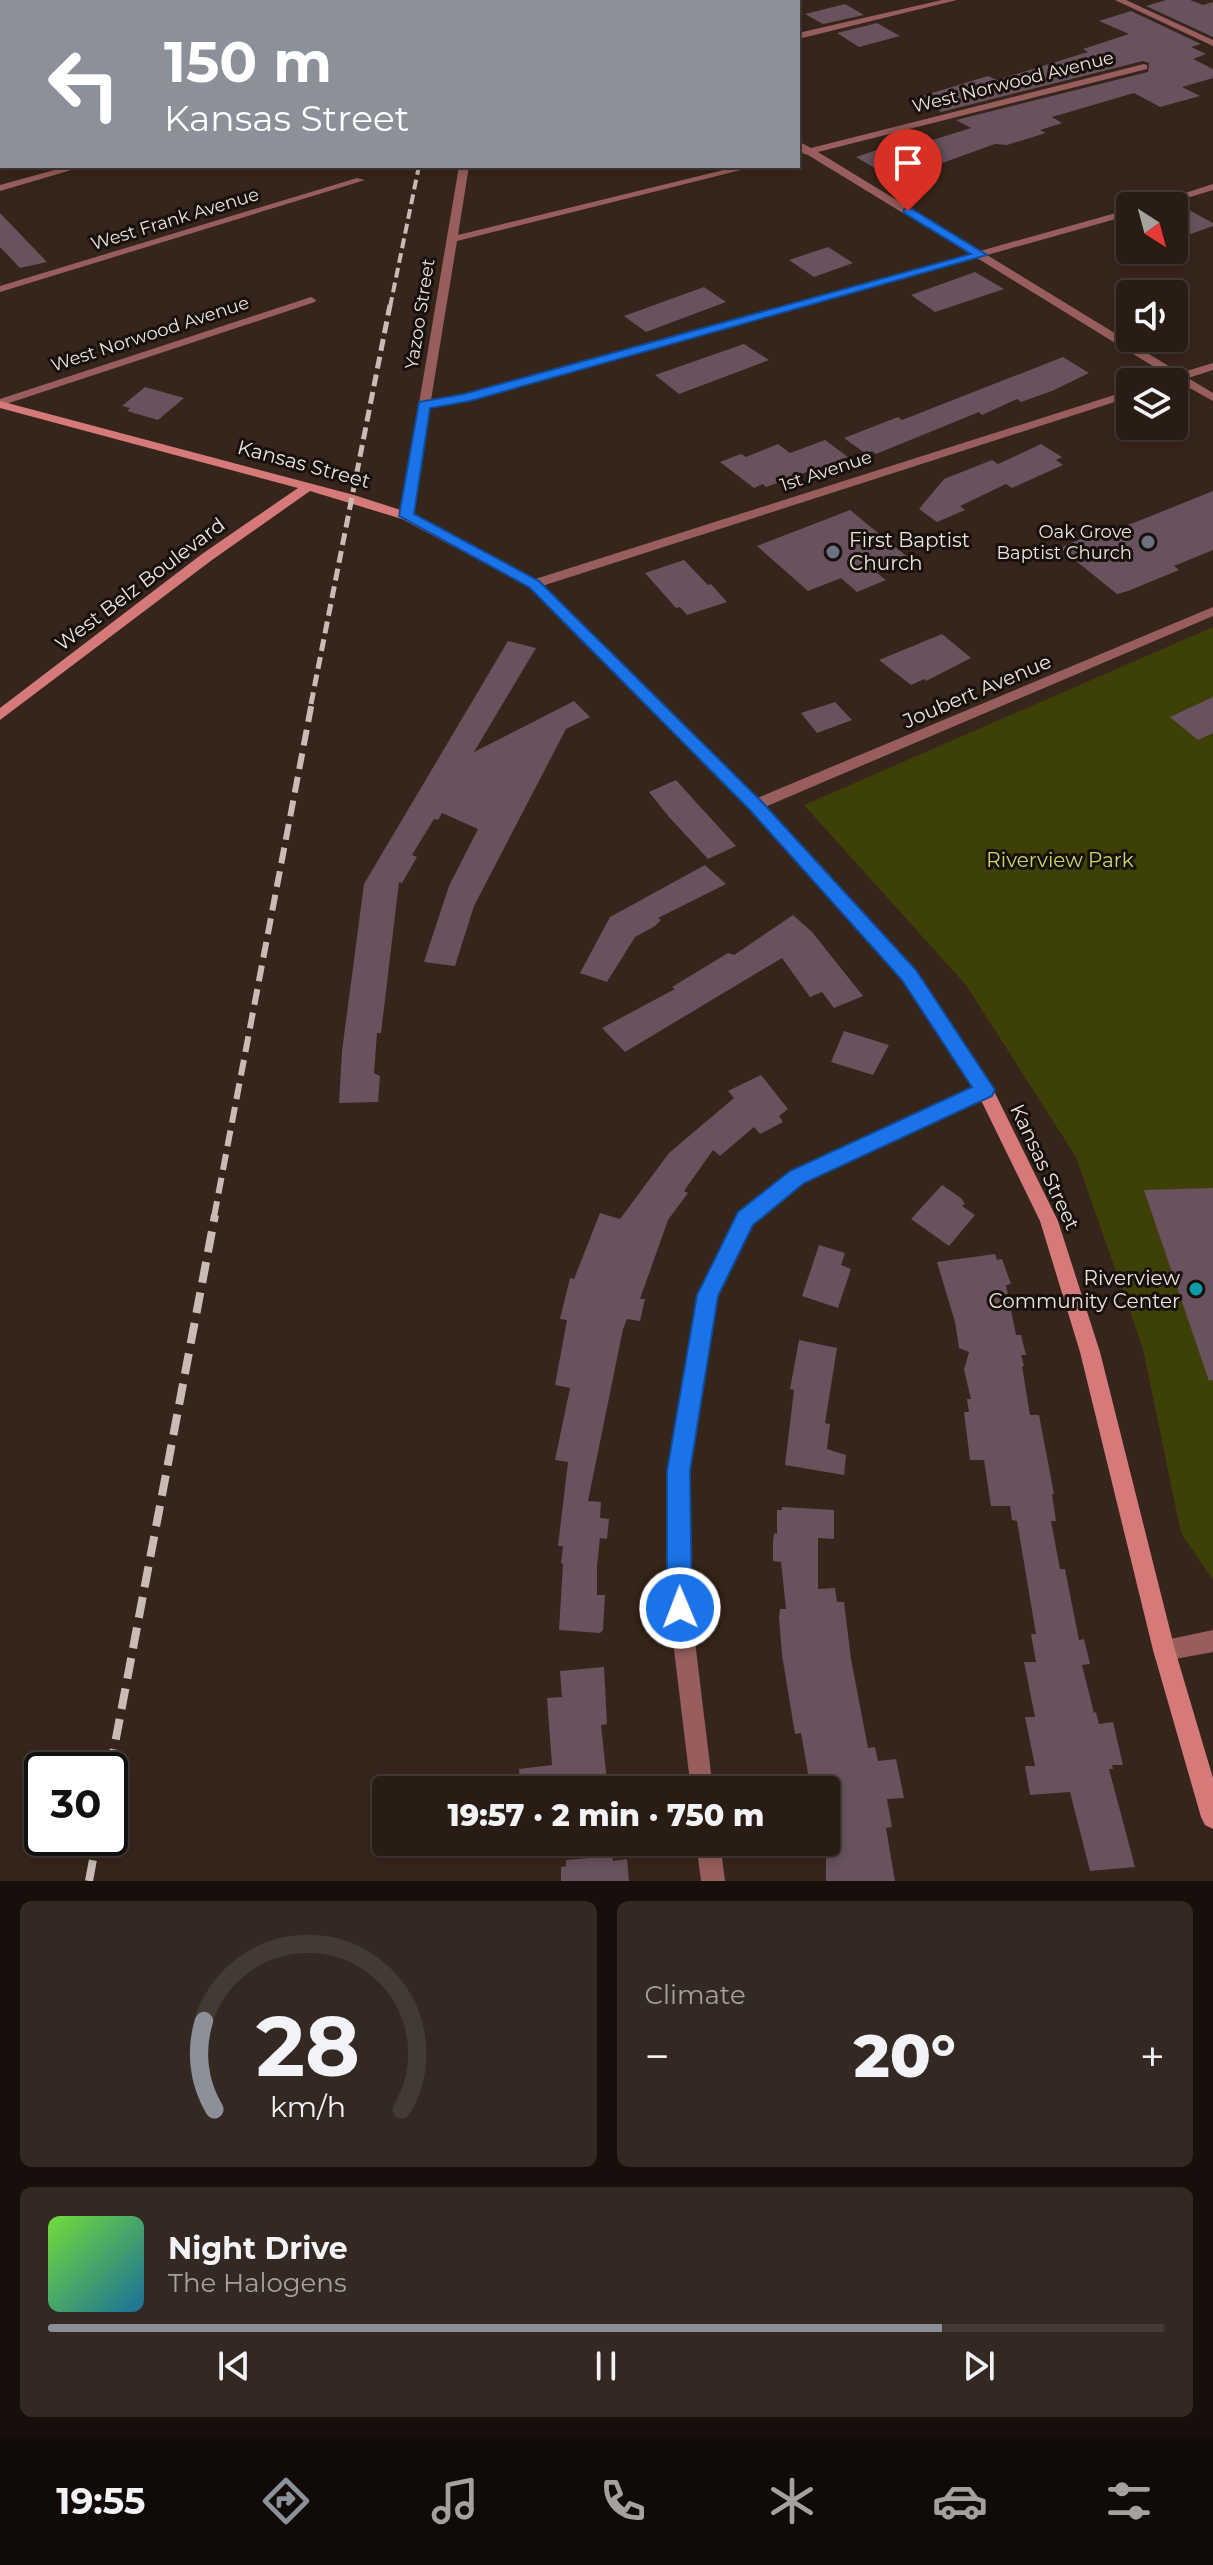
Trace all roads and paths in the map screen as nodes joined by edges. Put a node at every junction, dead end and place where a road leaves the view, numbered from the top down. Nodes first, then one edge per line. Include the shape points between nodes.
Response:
1 (953, 0) edge
2 (1119, 0) edge
3 (800, 36) edge
4 (1213, 43) edge
5 (1144, 67) dead end
6 (800, 145) edge
7 (811, 152) junction
8 (800, 155) edge
9 (73, 168) edge
10 (464, 168) edge
11 (744, 168) edge
12 (360, 180) dead end
13 (1213, 187) edge
14 (0, 188) edge
15 (1188, 195) edge
16 (1116, 216) edge
17 (450, 240) junction
18 (981, 255) junction
19 (0, 289) edge
20 (311, 300) dead end
21 (1213, 366) edge
22 (1164, 368) edge
23 (1188, 374) edge
24 (1188, 383) edge
25 (1116, 397) edge
26 (1213, 398) edge
27 (0, 403) edge
28 (424, 405) junction
29 (306, 488) junction
30 (406, 516) junction
31 (534, 584) junction
32 (1213, 611) edge
33 (0, 715) edge
34 (755, 805) junction
35 (985, 1090) junction
36 (1213, 1641) edge
37 (1164, 1650) junction
38 (700, 1776) edge
39 (1213, 1817) edge
40 (710, 1856) edge
41 (713, 1881) edge

1 - 3 street
2 - 4 street
5 - 7 street, West Norwood Avenue
6 - 7 street
7 - 8 street, West Norwood Avenue
7 - 18 street
9 - 14 street
10 - 17 street, Yazoo Street
11 - 17 street
12 - 19 street, West Frank Avenue
13 - 15 street
16 - 18 street
17 - 28 street, Yazoo Street
18 - 22 street
18 - 28 street
20 - 27 street, West Norwood Avenue
21 - 23 street
24 - 26 street
25 - 31 street, 1st Avenue
27 - 29 street, Kansas Street
28 - 30 street, Yazoo Street
29 - 30 street, Kansas Street
29 - 33 street, West Belz Boulevard
30 - 31 street, Kansas Street
31 - 34 street, Kansas Street
32 - 34 street, Joubert Avenue
34 - 35 street, Kansas Street via 909,975
35 - 37 street, Kansas Street via 1049,1221 1090,1352
35 - 38 street via 797,1177 746,1219 707,1295 678,1471 680,1608
36 - 37 street
37 - 39 street, Kansas Street
40 - 41 street

